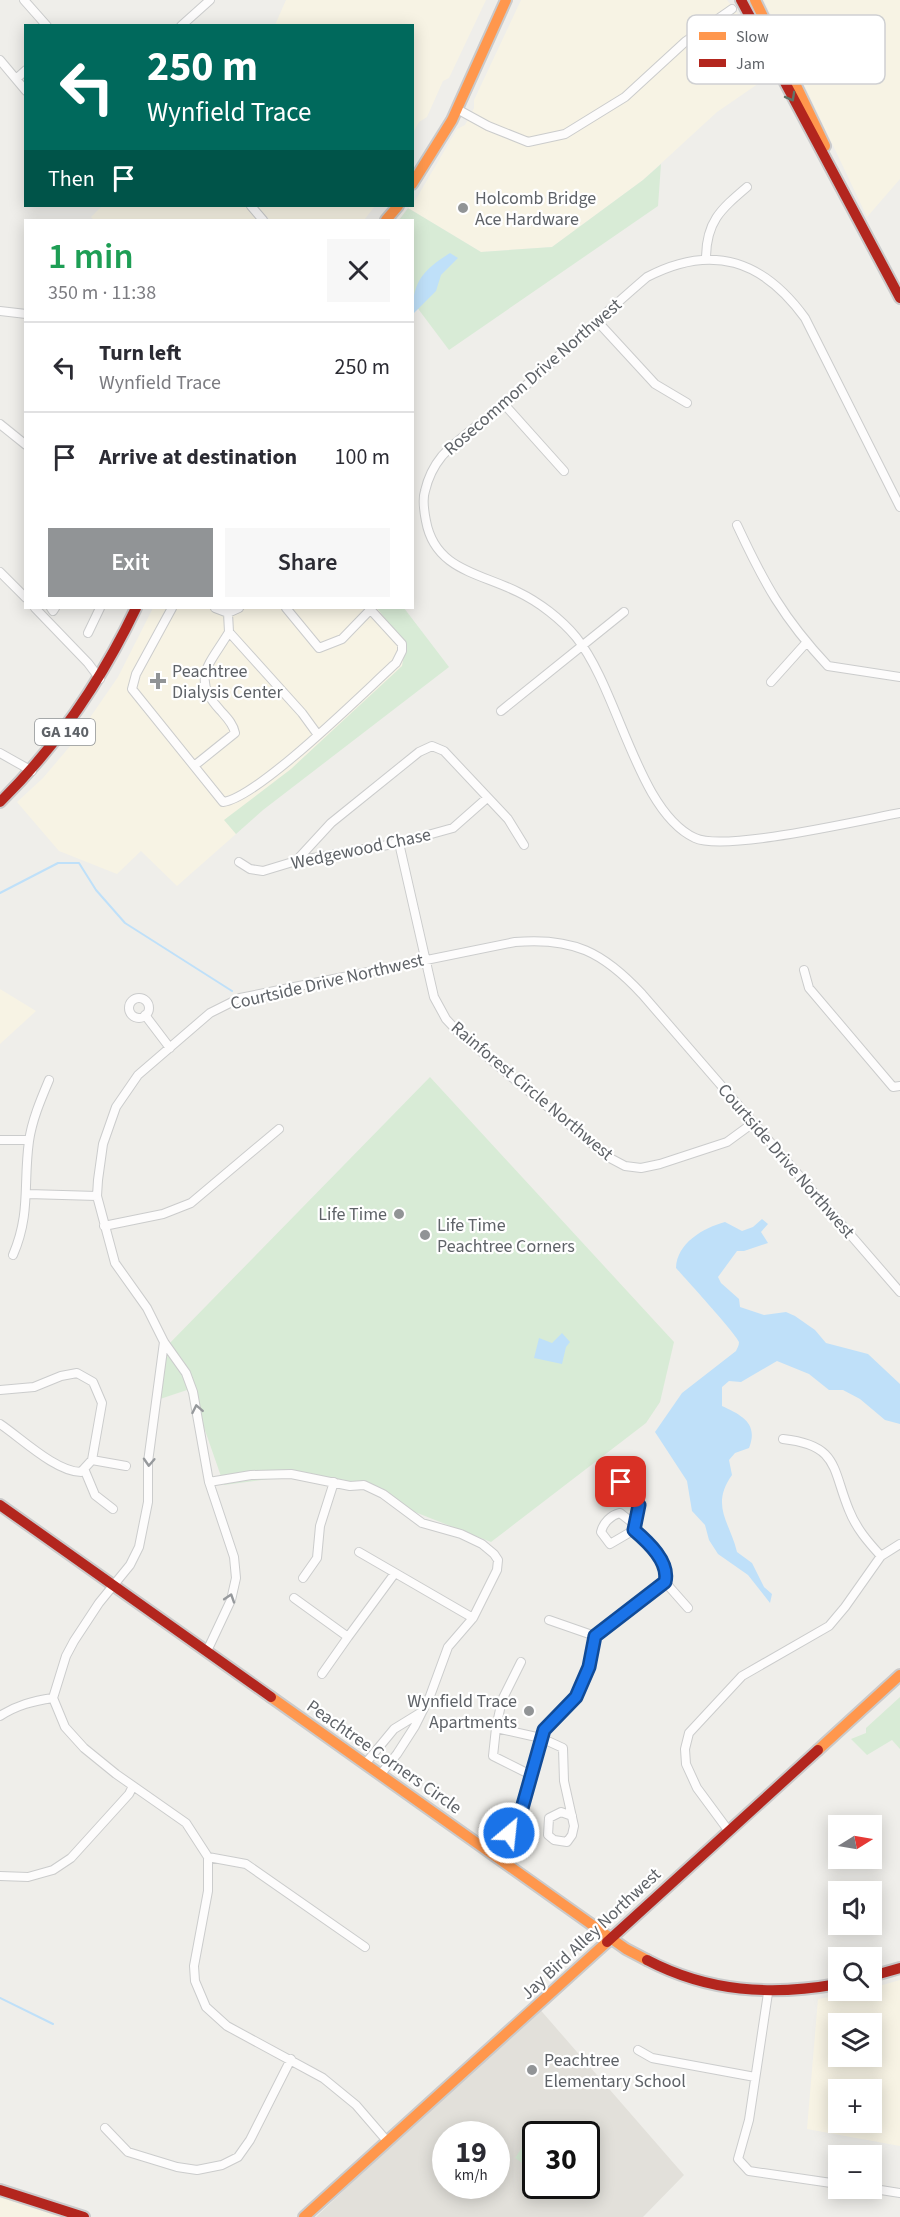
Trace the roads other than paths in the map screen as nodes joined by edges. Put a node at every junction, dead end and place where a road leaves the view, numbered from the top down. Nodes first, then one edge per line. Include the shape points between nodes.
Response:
1 (24, 0) edge
2 (210, 0) edge
3 (506, 0) edge
4 (741, 0) edge
5 (754, 0) edge
6 (732, 9) dead end
7 (723, 15) edge
8 (749, 15) edge
9 (762, 15) edge
10 (45, 24) edge
11 (183, 24) edge
12 (687, 40) edge
13 (0, 60) edge
14 (24, 71) edge
15 (15, 78) junction
16 (784, 84) edge
17 (796, 84) edge
18 (24, 89) edge
19 (457, 109) junction
20 (414, 181) edge
21 (747, 187) dead end
22 (252, 207) edge
23 (397, 207) edge
24 (854, 209) junction
25 (262, 219) edge
26 (387, 219) edge
27 (706, 259) junction
28 (900, 298) edge
29 (0, 310) edge
30 (24, 314) edge
31 (597, 321) junction
32 (504, 404) junction
33 (687, 404) dead end
34 (0, 424) edge
35 (24, 443) edge
36 (564, 471) dead end
37 (900, 507) edge
38 (737, 525) dead end
39 (0, 572) edge
40 (24, 596) edge
41 (35, 609) edge
42 (100, 609) edge
43 (135, 609) edge
44 (171, 609) edge
45 (218, 609) edge
46 (237, 609) edge
47 (287, 609) edge
48 (369, 609) edge
49 (371, 609) edge
50 (624, 612) dead end
51 (228, 613) junction
52 (229, 632) junction
53 (88, 633) dead end
54 (806, 643) junction
55 (581, 645) junction
56 (900, 676) edge
57 (100, 679) junction
58 (771, 682) dead end
59 (501, 711) dead end
60 (318, 735) junction
61 (0, 753) edge
62 (194, 766) junction
63 (32, 771) junction
64 (487, 798) junction
65 (0, 802) edge
66 (900, 813) edge
67 (399, 843) junction
68 (524, 844) dead end
69 (296, 861) junction
70 (238, 862) dead end
71 (425, 959) junction
72 (804, 970) dead end
73 (145, 1016) dead end
74 (170, 1048) junction
75 (49, 1080) dead end
76 (900, 1086) edge
77 (753, 1124) junction
78 (279, 1129) dead end
79 (0, 1140) edge
80 (29, 1140) junction
81 (28, 1194) junction
82 (97, 1196) junction
83 (104, 1226) junction
84 (13, 1255) dead end
85 (900, 1292) edge
86 (164, 1342) junction
87 (0, 1391) edge
88 (0, 1424) edge
89 (783, 1439) dead end
90 (92, 1460) junction
91 (126, 1466) dead end
92 (85, 1471) junction
93 (613, 1472) dead end
94 (209, 1482) junction
95 (334, 1482) junction
96 (0, 1505) edge
97 (112, 1509) dead end
98 (900, 1544) edge
99 (359, 1552) dead end
100 (881, 1556) junction
101 (395, 1573) junction
102 (303, 1578) dead end
103 (665, 1582) junction
104 (114, 1587) junction
105 (294, 1598) dead end
106 (688, 1608) dead end
107 (473, 1618) junction
108 (549, 1620) dead end
109 (595, 1636) junction
110 (348, 1637) junction
111 (207, 1651) junction
112 (521, 1662) dead end
113 (321, 1674) dead end
114 (900, 1675) edge
115 (54, 1698) junction
116 (420, 1713) junction
117 (0, 1716) edge
118 (496, 1728) junction
119 (541, 1738) junction
120 (365, 1764) junction
121 (380, 1775) junction
122 (531, 1775) junction
123 (133, 1786) junction
124 (572, 1816) dead end
125 (728, 1830) junction
126 (489, 1852) junction
127 (208, 1857) junction
128 (0, 1876) edge
129 (612, 1939) junction
130 (365, 1947) dead end
131 (900, 1968) edge
132 (882, 1973) edge
133 (828, 1986) edge
134 (768, 1993) junction
135 (638, 2050) dead end
136 (291, 2059) junction
137 (755, 2077) junction
138 (105, 2128) dead end
139 (387, 2141) junction
140 (828, 2183) edge
141 (0, 2190) edge
142 (882, 2190) edge
143 (900, 2193) edge
144 (84, 2217) edge
145 (304, 2217) edge

1 - 10 street
2 - 11 street
3 - 19 street
4 -> 8 street
5 - 9 street
6 - 7 street
12 - 19 street via 615,104 565,134 528,142
13 - 15 street
14 - 15 street
15 - 18 street
16 -> 24 street
17 - 24 street
19 - 20 street
21 - 27 street via 719,212 710,227
22 - 25 street
23 - 26 street
24 - 28 street
27 - 31 street, Rosecommon Drive Northwest via 668,266 647,277
27 - 37 street, Rosecommon Drive Northwest via 745,266 787,293 805,318
29 - 30 street
31 - 32 street, Rosecommon Drive Northwest
31 - 33 street via 655,384
32 - 36 street
32 - 55 street, Rosecommon Drive Northwest via 433,468 424,494 428,531 434,546 444,556 536,602
34 - 35 street
38 - 54 street via 759,574
39 - 40 street
41 - 57 street
42 - 53 street
43 - 57 street, GA 140
44 - 62 street via 136,674 132,689
45 - 51 street
46 - 51 street
47 - 48 street via 319,648 342,639
49 - 60 street via 402,644 402,651 396,663
50 - 55 street
51 - 52 street
52 - 60 street
52 - 62 street via 206,672 203,686 235,733
54 - 56 street via 828,666
54 - 58 street
55 - 59 street
55 - 66 street, Rosecommon Drive Northwest via 603,680 656,800 676,827 698,839 729,843
57 - 63 street, GA 140 via 69,726
60 - 62 street via 230,802 223,802
61 - 63 street
63 - 65 street, GA 140
64 - 67 street, Wedgewood Chase via 453,828
64 - 68 street via 508,819
64 - 69 street via 444,751 432,746 419,752 331,823
67 - 69 street, Wedgewood Chase
67 - 71 street, Rainforest Circle Northwest
69 - 70 street, Wedgewood Chase via 263,870 250,869
71 - 74 street, Courtside Drive Northwest via 240,998 215,1009
71 - 77 street, Courtside Drive Northwest via 542,939 595,953 634,985
71 - 77 street, Rainforest Circle Northwest via 434,997 461,1035 608,1157 625,1166 641,1168 670,1161 727,1142
72 - 76 street via 809,988 893,1087
73 - 74 street
74 - 82 street, Courtside Drive Northwest via 138,1075 116,1107 103,1144
75 - 80 street
77 - 85 street, Courtside Drive Northwest
78 - 83 street via 191,1203 163,1214
79 - 80 street
80 - 81 street
81 - 82 street
81 - 84 street via 22,1232
82 - 83 street, Courtside Drive Northwest
83 - 86 street, Courtside Drive Northwest via 115,1263 147,1308
94 -> 86 street, Courtside Drive Northwest via 194,1392
86 -> 104 street via 148,1462 144,1528 139,1547
87 - 90 street via 34,1387 76,1373 88,1377 102,1403
88 - 92 street via 61,1467 72,1472
89 - 100 street via 802,1441 828,1456 838,1473 855,1524
90 - 91 street
90 - 92 street
92 - 97 street via 95,1496
93 - 103 street via 639,1505 634,1527 664,1564 668,1574
94 - 95 street via 291,1474
111 -> 94 street, Courtside Drive Northwest via 231,1600 236,1578 234,1557
95 - 102 street via 319,1532 317,1558
95 - 107 street via 364,1485 422,1523 482,1544 498,1560 497,1570
96 - 104 street, Peachtree Corners Circle
98 - 100 street
99 - 101 street
100 - 125 street via 829,1626 742,1676 689,1734 686,1764 697,1788
101 - 107 street
101 - 110 street
103 - 106 street
103 - 109 street
104 - 111 street, Peachtree Corners Circle
104 - 115 street via 74,1641
105 - 110 street
107 - 116 street via 448,1647
108 - 109 street
109 - 119 street via 589,1667 576,1697
110 - 113 street
111 - 120 street, Peachtree Corners Circle
112 - 118 street via 502,1700
114 - 125 street, Jay Bird Alley Northwest
115 - 117 street via 13,1707
115 - 123 street via 65,1727 84,1749
116 - 120 street via 394,1729
116 - 121 street via 406,1741
118 - 119 street
118 - 122 street via 493,1756
119 - 122 street
119 - 124 street via 563,1748 564,1781
120 - 121 street, Peachtree Corners Circle
121 - 126 street, Peachtree Corners Circle
122 - 126 street via 523,1806 513,1812
123 - 127 street via 186,1823
123 - 128 street via 71,1858 40,1875
125 - 129 street, Jay Bird Alley Northwest
126 - 129 street, Peachtree Corners Circle
127 - 130 street via 246,1864
127 - 136 street via 208,1891 194,1966 195,1981 206,2007 226,2026
129 - 134 street, Peachtree Corners Circle via 651,1963 705,1985
129 - 139 street, Jay Bird Alley Northwest
131 - 132 street
133 - 134 street, Peachtree Corners Circle
134 - 137 street
135 - 137 street via 652,2058
136 - 138 street via 250,2140 238,2157 222,2165 197,2170 177,2168 128,2152
136 - 139 street via 356,2105
137 - 140 street via 738,2159 741,2164 749,2171
139 - 145 street, Jay Bird Alley Northwest
141 - 144 street
142 - 143 street

